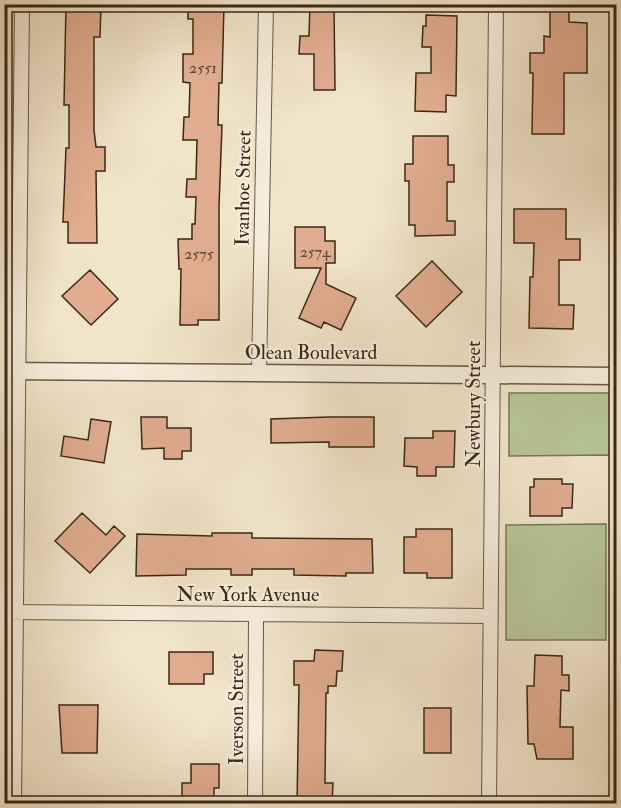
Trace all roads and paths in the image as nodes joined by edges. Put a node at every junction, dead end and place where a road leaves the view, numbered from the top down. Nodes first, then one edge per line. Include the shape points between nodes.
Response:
1 (22, 4) edge
2 (266, 4) edge
3 (496, 4) edge
4 (11, 371) edge
5 (259, 373) junction
6 (493, 375) junction
7 (616, 376) edge
8 (10, 612) edge
9 (256, 614) junction
10 (491, 616) junction
11 (14, 804) edge
12 (255, 804) edge
13 (489, 804) edge

1 - 4 street
2 - 5 street, Ivanhoe Street
3 - 6 street, Newbury Street
4 - 5 street, Olean Boulevard
4 - 8 street
5 - 6 street, Olean Boulevard
6 - 7 street, Olean Boulevard
6 - 10 street, Newbury Street
8 - 9 street, New York Avenue
8 - 11 street
9 - 10 street, New York Avenue
9 - 12 street, Iverson Street
10 - 13 street, Newbury Street

